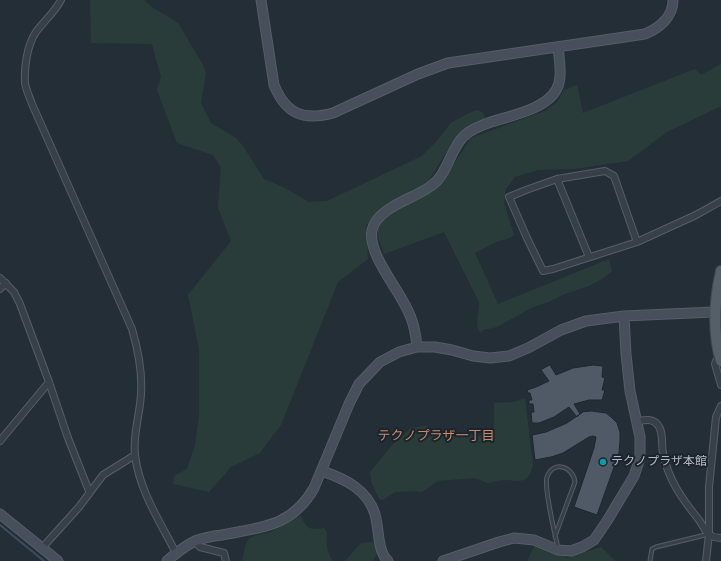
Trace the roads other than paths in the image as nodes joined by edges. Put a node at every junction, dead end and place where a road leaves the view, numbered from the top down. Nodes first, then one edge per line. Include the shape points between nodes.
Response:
1 (61, 0) edge
2 (261, 0) edge
3 (673, 0) edge
4 (558, 47) junction
5 (557, 179) junction
6 (721, 201) edge
7 (637, 242) junction
8 (589, 257) junction
9 (721, 271) edge
10 (0, 278) edge
11 (6, 283) junction
12 (0, 289) edge
13 (717, 312) edge
14 (624, 316) junction
15 (417, 347) junction
16 (721, 360) edge
17 (49, 382) junction
18 (721, 385) edge
19 (721, 406) edge
20 (637, 421) junction
21 (0, 441) edge
22 (135, 455) junction
23 (322, 471) junction
24 (90, 491) junction
25 (0, 514) edge
26 (709, 534) junction
27 (555, 536) junction
28 (721, 538) edge
29 (194, 541) junction
30 (42, 548) junction
31 (558, 550) junction
32 (176, 553) junction
33 (58, 561) edge
34 (167, 561) edge
35 (226, 561) edge
36 (388, 561) edge
37 (443, 561) edge
38 (650, 561) edge
39 (706, 561) edge

1 - 22 street via 30,44 25,67 26,84 32,104 132,329 138,348 142,381 134,432
2 - 4 street via 274,85 286,105 295,112 307,116 333,113 448,63
3 - 4 street via 663,24 653,31
4 - 15 street via 560,82 551,98 538,106 484,125 465,135 458,142 434,185 385,211 376,221 372,230 372,242 377,257 411,316
5 - 7 street via 605,171 614,176
5 - 8 street
5 - 8 street via 509,197 543,271
6 - 7 street
7 - 8 street
9 - 13 main road
10 - 11 street
11 - 12 street
11 - 17 street via 20,304
13 - 14 street
13 - 16 main road
14 - 15 street via 604,318 561,330 509,356 490,358 435,346
14 - 20 street via 626,362
15 - 23 street via 399,352 380,362 360,384 349,404
16 - 18 street via 715,364
17 - 21 street
17 - 24 street
19 - 26 street via 716,417 709,487
20 - 26 street via 653,421 658,425 667,470 684,502
20 - 31 street via 640,458 623,496 594,540 582,548 571,551
22 - 24 street via 103,475
22 - 32 street via 147,496
23 - 29 street via 308,499 296,512 282,520
23 - 36 street via 351,483 368,498 375,514 380,547
24 - 30 street
25 - 30 street
26 - 28 street
26 - 38 lane via 656,547 652,550
26 - 39 street
27 - 27 lane via 574,482 572,473 561,467 553,469 546,480
27 - 31 lane
29 - 32 street
29 - 35 street via 200,547 224,553
30 - 33 street
31 - 37 street via 534,540 514,538
32 - 34 street

